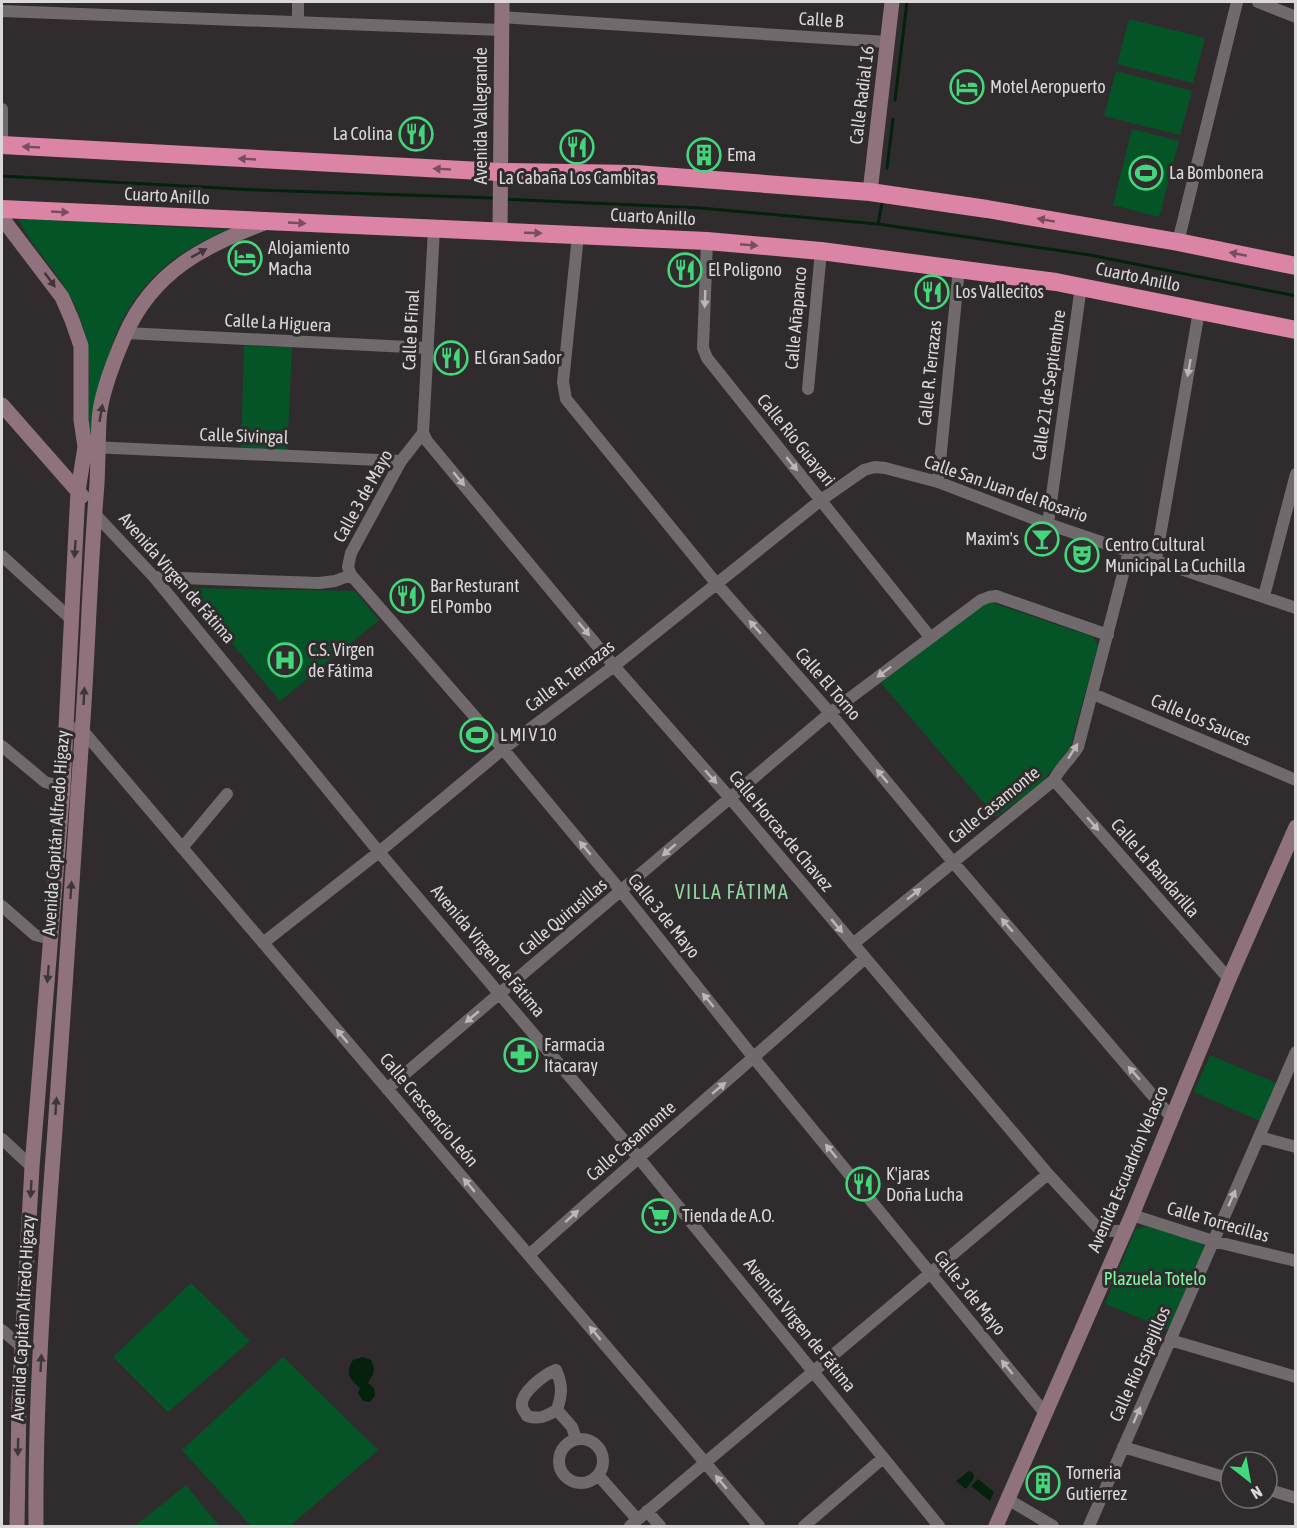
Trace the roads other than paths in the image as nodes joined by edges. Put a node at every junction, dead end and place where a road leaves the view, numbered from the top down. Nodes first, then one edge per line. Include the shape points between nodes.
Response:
1 (298, 2) edge
2 (892, 2) edge
3 (1237, 2) edge
4 (1258, 2) edge
5 (2, 11) edge
6 (501, 16) edge
7 (1296, 17) edge
8 (298, 22) junction
9 (887, 42) junction
10 (2, 108) edge
11 (2, 137) edge
12 (2, 145) edge
13 (500, 172) junction
14 (870, 192) junction
15 (2, 209) edge
16 (2, 218) edge
17 (269, 221) junction
18 (434, 229) junction
19 (500, 232) junction
20 (578, 235) junction
21 (707, 241) junction
22 (1178, 242) junction
23 (820, 251) junction
24 (1296, 266) edge
25 (959, 268) junction
26 (1081, 286) junction
27 (1199, 311) junction
28 (1296, 330) edge
29 (126, 333) junction
30 (428, 348) junction
31 (808, 388) dead end
32 (2, 405) edge
33 (423, 433) junction
34 (92, 447) junction
35 (401, 461) junction
36 (874, 467) joint
37 (1296, 474) edge
38 (938, 482) junction
39 (78, 491) junction
40 (821, 500) junction
41 (94, 513) junction
42 (1048, 524) junction
43 (1129, 551) junction
44 (2, 556) edge
45 (1156, 559) junction
46 (351, 575) junction
47 (154, 578) junction
48 (717, 583) junction
49 (1264, 596) junction
50 (1296, 608) edge
51 (70, 618) junction
52 (1108, 635) junction
53 (930, 637) junction
54 (614, 666) junction
55 (1093, 694) junction
56 (830, 713) junction
57 (66, 726) junction
58 (83, 731) junction
59 (2, 746) edge
60 (504, 749) junction
61 (1054, 780) junction
62 (1296, 780) edge
63 (63, 787) junction
64 (227, 794) dead end
65 (730, 798) junction
66 (1296, 827) edge
67 (183, 848) junction
68 (379, 852) junction
69 (1290, 858) edge
70 (953, 862) junction
71 (621, 891) junction
72 (2, 906) edge
73 (51, 939) junction
74 (263, 944) junction
75 (853, 944) junction
76 (865, 958) junction
77 (1229, 979) junction
78 (499, 993) junction
79 (1296, 1052) edge
80 (754, 1058) junction
81 (387, 1089) junction
82 (1172, 1118) junction
83 (34, 1132) junction
84 (54, 1136) junction
85 (1259, 1137) junction
86 (2, 1139) edge
87 (1296, 1147) edge
88 (638, 1157) junction
89 (32, 1167) junction
90 (1048, 1174) junction
91 (1132, 1215) junction
92 (1124, 1231) junction
93 (1213, 1241) junction
94 (529, 1255) junction
95 (1296, 1261) edge
96 (931, 1273) junction
97 (2, 1330) edge
98 (1170, 1340) junction
99 (22, 1347) junction
100 (812, 1371) junction
101 (1296, 1377) edge
102 (557, 1410) dead end
103 (1044, 1412) junction
104 (576, 1439) junction
105 (1123, 1447) junction
106 (883, 1458) junction
107 (704, 1462) junction
108 (597, 1475) junction
109 (1219, 1475) edge
110 (1279, 1493) edge
111 (1296, 1498) edge
112 (1009, 1500) junction
113 (638, 1519) edge
114 (17, 1527) edge
115 (36, 1527) edge
116 (660, 1527) edge
117 (759, 1527) edge
118 (804, 1527) edge
119 (939, 1527) edge
120 (996, 1527) edge
121 (1053, 1527) edge
122 (1089, 1527) edge

1 - 8 street
2 - 9 street, Calle Radial 16
3 - 22 street
4 - 7 street
5 - 8 street, Calle B
6 - 8 street, Calle B
6 - 9 street, Calle B
6 - 13 street, Avenida Vallegrande
9 - 14 street, Calle Radial 16
10 - 11 street
13 -> 12 highway
13 - 14 highway via 636,174
13 - 19 street, Avenida Vallegrande
22 -> 14 highway
15 -> 17 highway, Cuarto Anillo
16 -> 34 street, Avenida Capitán Alfredo Higazy via 62,297 72,320 81,346 81,420
17 -> 18 highway, Cuarto Anillo
29 -> 17 street, Avenida Capitán Alfredo Higazy via 152,290 181,263 227,237
18 - 19 highway, Cuarto Anillo
18 - 30 street, Calle B Final
19 -> 20 highway, Cuarto Anillo
20 - 21 highway, Cuarto Anillo
20 - 48 street, Calle El Torno via 563,382 566,399
21 -> 23 highway, Cuarto Anillo
21 -> 40 street, Calle Río Guayari via 704,353
24 -> 22 highway
23 - 25 highway, Cuarto Anillo
23 - 31 street, Calle Añapanco
25 - 26 highway, Cuarto Anillo
25 - 38 street, Calle R. Terrazas
26 - 27 highway, Cuarto Anillo
26 - 42 street, Calle 21 de Septiembre
27 - 28 highway, Cuarto Anillo
27 -> 45 street
29 - 30 street, Calle La Higuera
34 -> 29 street, Avenida Capitán Alfredo Higazy via 112,365
30 - 33 street, Calle B Final
32 - 39 street, Avenida Virgen de Fátima
33 - 35 street, Calle 3 de Mayo
33 -> 54 street, Calle Horcas de Chavez
34 - 35 street, Calle Sivingal
34 - 39 street, Avenida Capitán Alfredo Higazy
34 - 41 street, Avenida Capitán Alfredo Higazy
35 - 46 street, Calle 3 de Mayo via 351,553
36 - 38 street, Calle San Juan del Rosario
36 - 40 street, Calle R. Terrazas
37 - 49 street
38 - 42 street, Calle San Juan del Rosario
39 - 41 street, Avenida Virgen de Fátima
39 -> 51 street, Avenida Capitán Alfredo Higazy
40 - 48 street, Calle R. Terrazas
40 - 53 street, Calle Río Guayari
41 - 47 street, Avenida Virgen de Fátima
58 -> 41 street, Avenida Capitán Alfredo Higazy
42 - 43 street, Calle San Juan del Rosario
43 - 45 street, Calle San Juan del Rosario
43 - 52 street, Calle Casamonte
44 - 51 street
45 - 49 street, Calle San Juan del Rosario
46 - 47 street via 320,583
46 - 60 street, Calle 3 de Mayo
47 - 68 street, Avenida Virgen de Fátima
48 - 54 street, Calle R. Terrazas
56 -> 48 street, Calle El Torno
49 - 50 street, Calle San Juan del Rosario
51 - 57 street, Avenida Capitán Alfredo Higazy
52 - 53 street, Calle Quirusillas via 996,596 981,600
52 - 55 street, Calle Casamonte
53 -> 56 street, Calle Quirusillas
54 - 60 street, Calle R. Terrazas
54 -> 65 street, Calle Horcas de Chavez
61 -> 55 street, Calle Casamonte via 1078,747
55 - 62 street, Calle Los Sauces
56 - 65 street, Calle Quirusillas
70 -> 56 street, Calle El Torno
57 - 58 street
57 - 63 street, Avenida Capitán Alfredo Higazy
58 - 67 street, Calle Crescencio León
84 -> 58 street, Avenida Capitán Alfredo Higazy
59 - 63 street via 45,782
60 - 68 street, Calle R. Terrazas
71 -> 60 street, Calle 3 de Mayo
61 - 70 street, Calle Casamonte
61 -> 77 street, Calle La Bandarilla
63 - 73 street, Avenida Capitán Alfredo Higazy
64 - 67 street
65 -> 71 street, Calle Quirusillas
65 -> 75 street, Calle Horcas de Chavez
66 - 69 street, Avenida Escuadrón Velasco
67 - 74 street, Calle Crescencio León
68 - 74 street, Calle R. Terrazas
68 - 78 street, Avenida Virgen de Fátima
69 - 77 street, Avenida Escuadrón Velasco
75 -> 70 street, Calle Casamonte
82 -> 70 street, Calle El Torno
71 - 78 street, Calle Quirusillas
80 -> 71 street, Calle 3 de Mayo
72 - 73 street via 35,935
73 -> 83 street, Avenida Capitán Alfredo Higazy
81 -> 74 street, Calle Crescencio León
75 - 76 street, Calle Horcas de Chavez
76 - 80 street, Calle Casamonte
76 - 90 street, Calle Horcas de Chavez
77 - 82 street, Avenida Escuadrón Velasco
78 -> 81 street, Calle Quirusillas
78 - 88 street, Avenida Virgen de Fátima
79 - 85 street, Calle Río Espejillos
88 -> 80 street, Calle Casamonte
96 -> 80 street, Calle 3 de Mayo
94 -> 81 street, Calle Crescencio León
82 - 91 street, Avenida Escuadrón Velasco
83 - 84 street
83 - 89 street, Avenida Capitán Alfredo Higazy
115 -> 84 street, Avenida Capitán Alfredo Higazy
85 - 87 street
93 -> 85 street, Calle Río Espejillos
86 - 89 street
94 -> 88 street, Calle Casamonte
88 - 100 street, Avenida Virgen de Fátima
89 -> 99 street, Avenida Capitán Alfredo Higazy
90 - 92 street, Calle Horcas de Chavez via 1097,1227
90 - 96 street
91 - 92 street, Avenida Escuadrón Velasco
91 - 93 street, Calle Torrecillas
92 - 103 street, Avenida Escuadrón Velasco
93 - 95 street, Calle Torrecillas
93 - 98 street, Calle Río Espejillos
107 -> 94 street, Calle Crescencio León
96 - 100 street
103 -> 96 street, Calle 3 de Mayo
97 - 99 street
98 - 101 street
105 -> 98 street, Calle Río Espejillos
99 -> 114 street, Avenida Capitán Alfredo Higazy
100 - 106 street, Avenida Virgen de Fátima
100 - 107 street
102 - 104 street via 572,1427
103 - 112 street, Avenida Escuadrón Velasco
104 - 108 street via 590,1440 600,1449 603,1463
104 - 108 street via 560,1454 564,1475 577,1482 592,1480
105 - 109 street
105 - 122 street, Calle Río Espejillos
106 - 118 street
106 - 119 street, Avenida Virgen de Fátima
107 - 113 street
117 -> 107 street, Calle Crescencio León
108 - 113 street
110 - 111 street
112 - 120 street, Avenida Escuadrón Velasco
112 - 121 street
113 - 116 street

